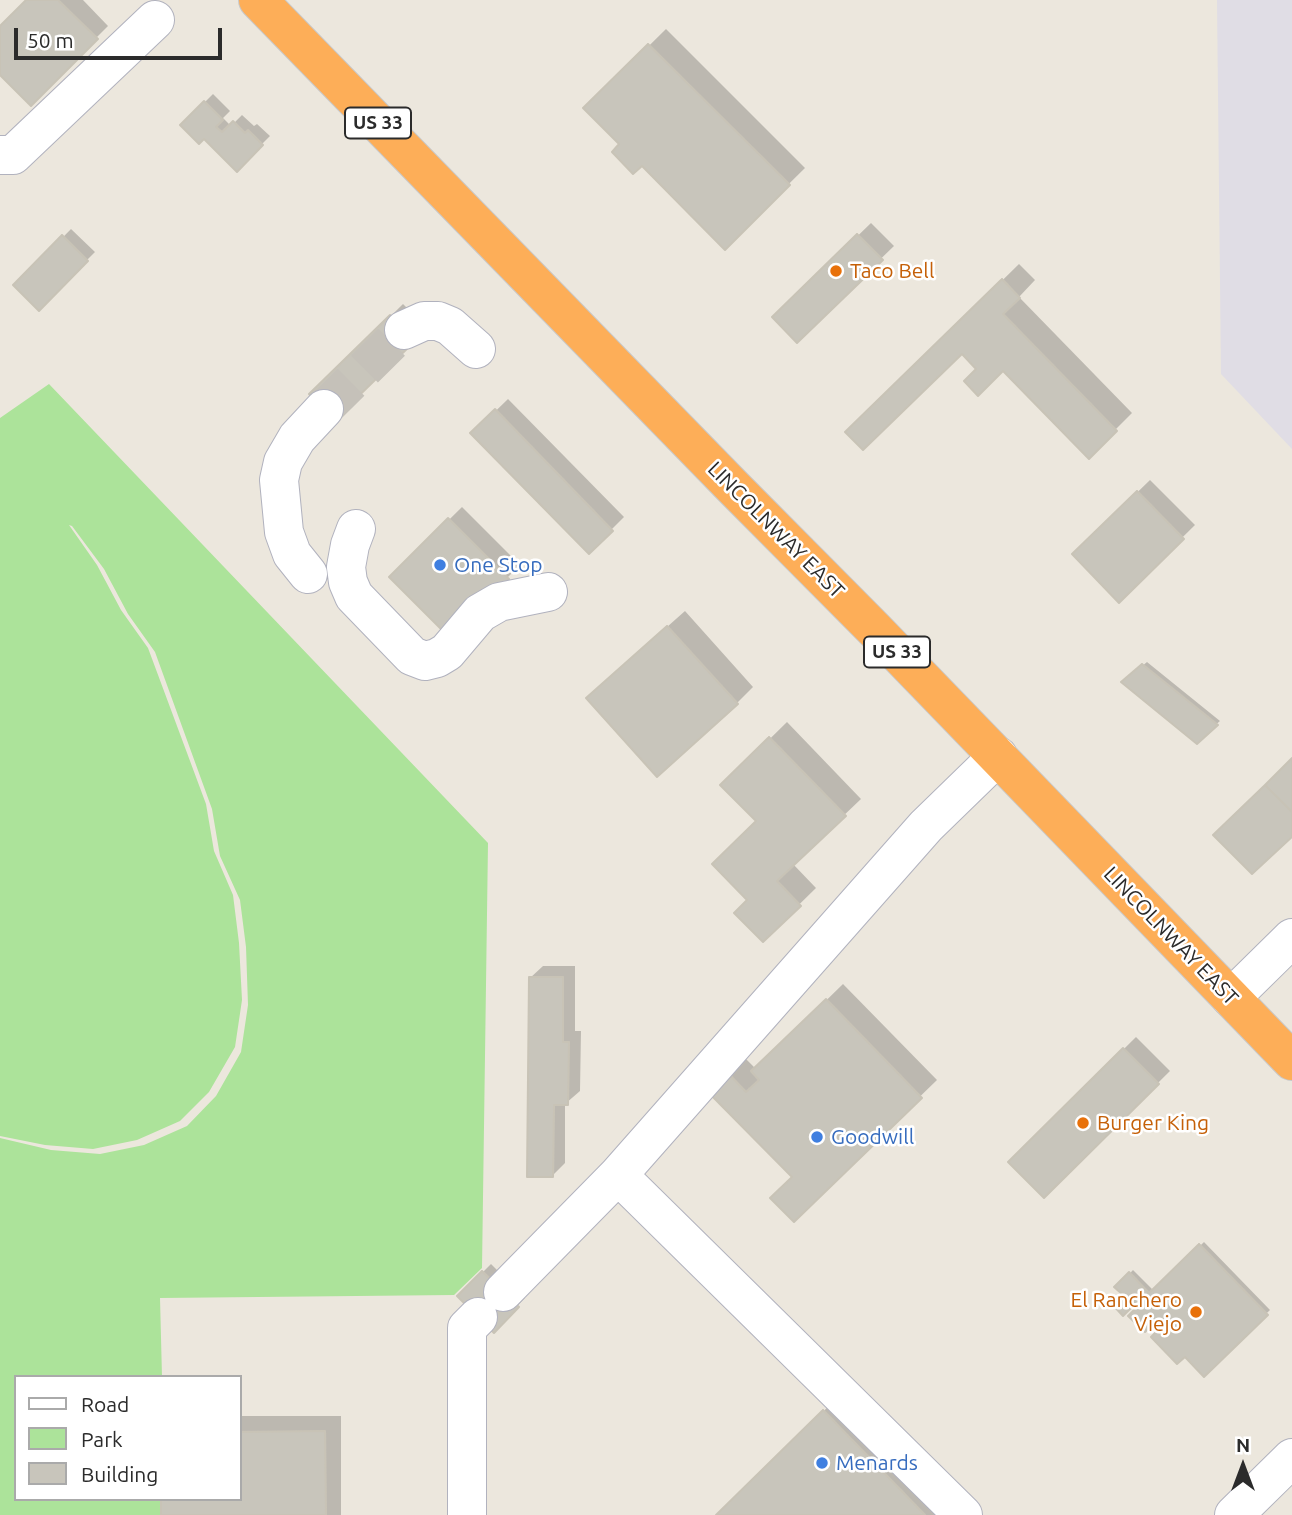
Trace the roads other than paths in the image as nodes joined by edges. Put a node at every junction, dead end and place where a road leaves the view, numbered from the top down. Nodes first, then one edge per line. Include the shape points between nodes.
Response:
1 (258, 0) edge
2 (155, 20) dead end
3 (0, 155) edge
4 (404, 330) tunnel mouth
5 (476, 349) dead end
6 (324, 409) tunnel mouth
7 (356, 529) dead end
8 (308, 575) dead end
9 (548, 592) dead end
10 (998, 756) junction
11 (1292, 938) edge
12 (1231, 998) junction
13 (1292, 1060) edge
14 (618, 1175) junction
15 (1292, 1458) edge
16 (467, 1515) edge
17 (963, 1515) edge
18 (1234, 1515) edge

1 - 10 highway, LINCOLNWAY EAST / US 33
2 - 3 lane via 13,155
4 - 5 lane via 424,321 438,321
6 - 8 lane via 283,461 279,480 284,532 292,554
7 - 9 lane via 346,567 354,596 412,656 425,661 447,652 480,613 499,602
10 - 12 highway, LINCOLNWAY EAST / US 33
10 - 14 lane via 926,826
11 - 12 lane
12 - 13 highway, LINCOLNWAY EAST / US 33
14 - 16 lane via 467,1328
14 - 17 lane
15 - 18 lane

